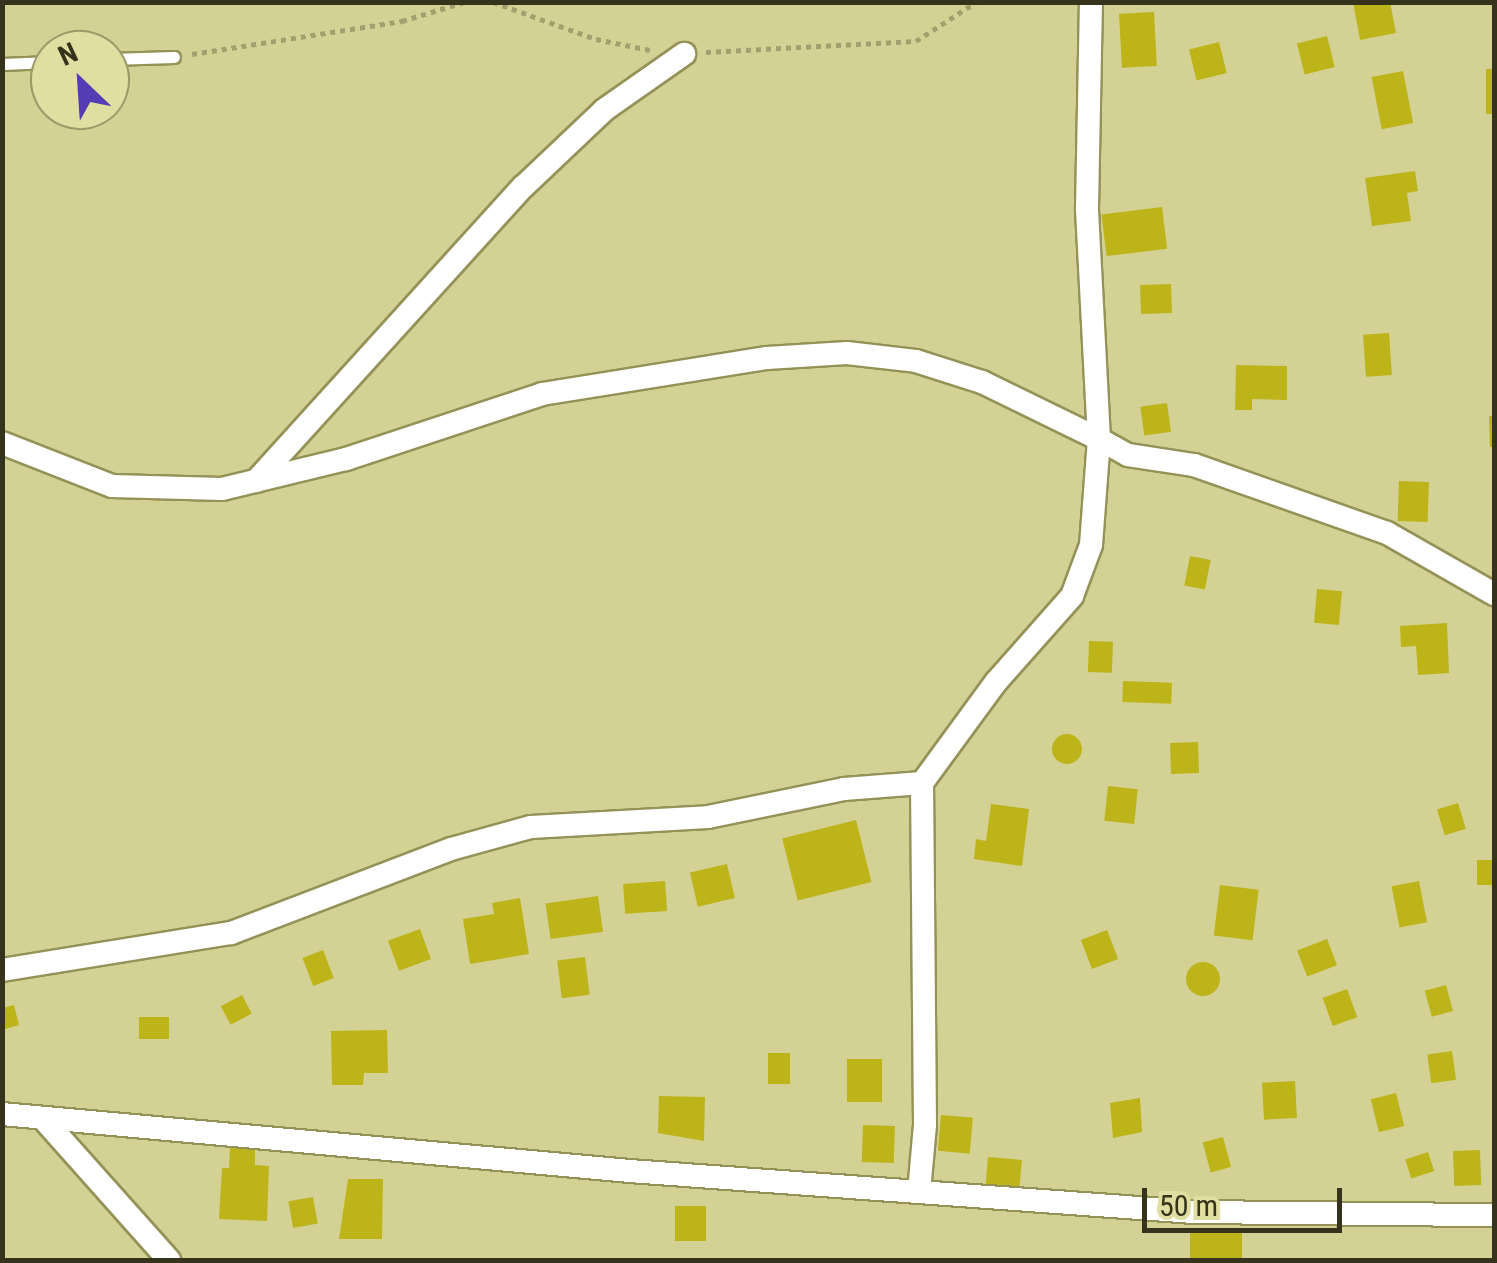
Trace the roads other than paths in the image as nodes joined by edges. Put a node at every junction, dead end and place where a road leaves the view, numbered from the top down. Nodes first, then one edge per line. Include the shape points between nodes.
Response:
1 (1091, 2) edge
2 (684, 54) road end
3 (174, 57) road end
4 (130, 58) edge
5 (30, 63) edge
6 (2, 64) edge
7 (1099, 438) junction
8 (2, 443) edge
9 (256, 481) junction
10 (1494, 594) edge
11 (922, 783) junction
12 (2, 970) edge
13 (2, 1114) edge
14 (46, 1122) junction
15 (919, 1192) junction
16 (1494, 1215) edge
17 (168, 1260) edge

1 - 7 street via 1087,208
2 - 9 street via 604,110 523,187
3 - 4 lane
5 - 6 lane
7 - 9 street via 982,382 916,361 847,354 767,358 542,394 346,459
7 - 10 street via 1128,455 1194,465 1387,532
7 - 11 street via 1091,545 1072,596 996,682
8 - 9 street via 112,486 161,492
11 - 12 street via 844,790 708,817 531,828 451,849 231,933
11 - 15 street via 925,1125
13 - 14 street
14 - 15 street via 245,1132
14 - 17 street
15 - 16 street via 1286,1216

